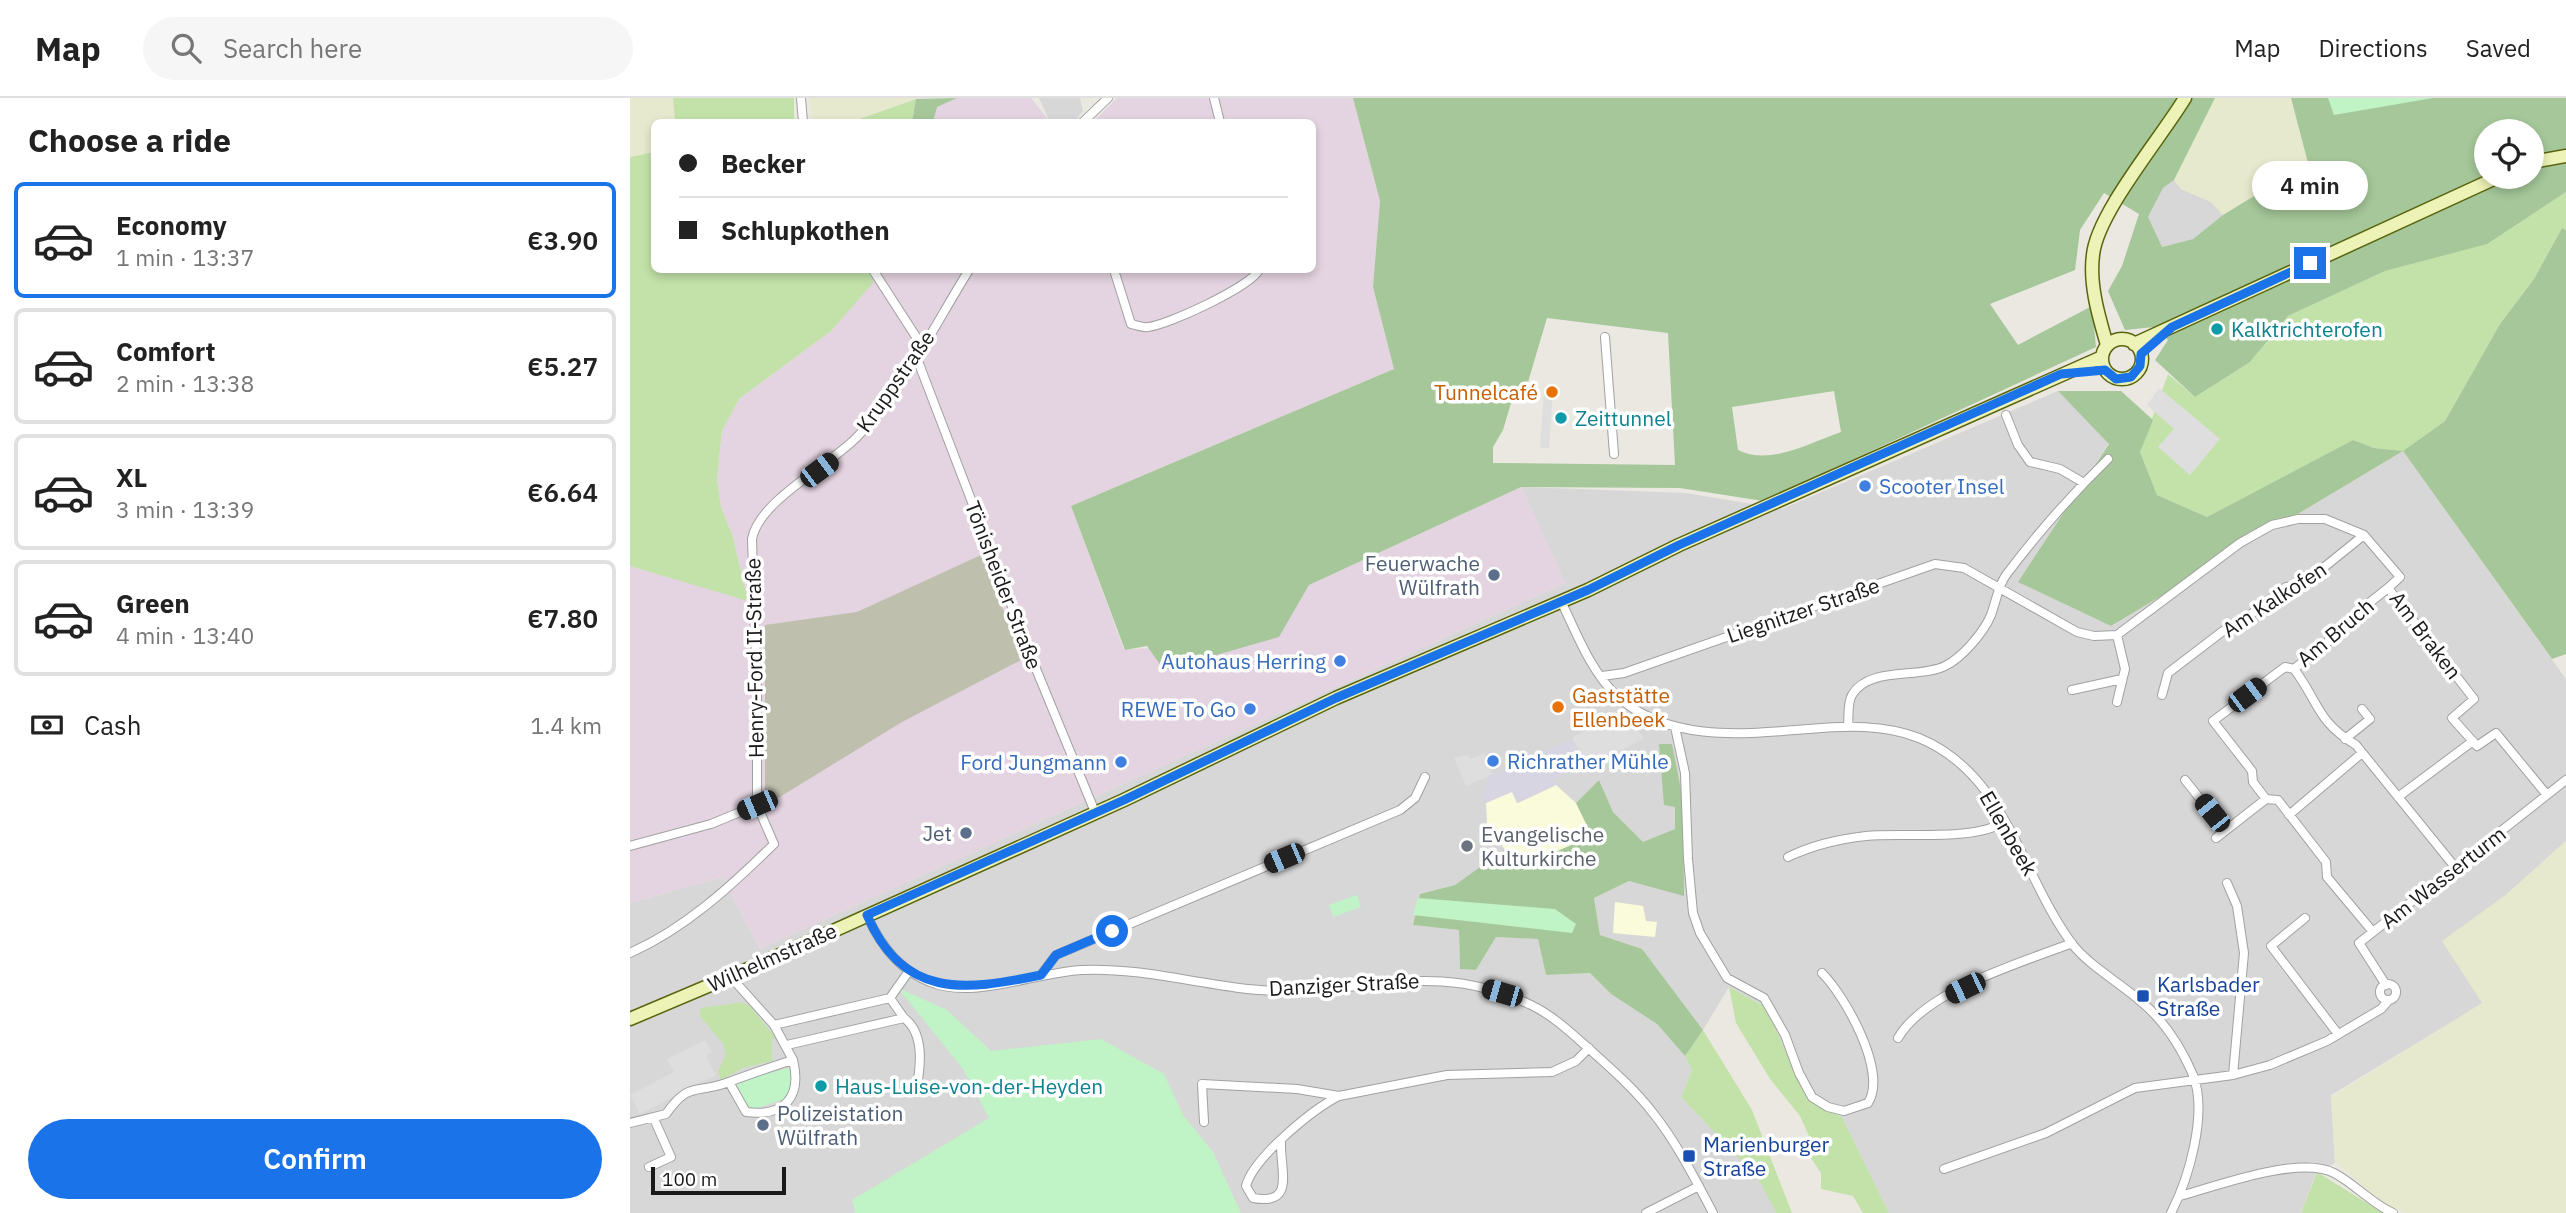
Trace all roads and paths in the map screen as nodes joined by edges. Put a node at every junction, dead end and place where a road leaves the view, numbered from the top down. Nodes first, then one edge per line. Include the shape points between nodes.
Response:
1 (801, 98) edge
2 (1108, 98) edge
3 (1214, 98) edge
4 (2185, 98) edge
5 (803, 119) edge
6 (1086, 119) edge
7 (1219, 119) edge
8 (2566, 156) edge
9 (2544, 160) edge
10 (2474, 188) edge
11 (875, 273) edge
12 (967, 273) edge
13 (1115, 273) edge
14 (1257, 273) edge
15 (2102, 315) junction
16 (1605, 337) dead end
17 (2129, 343) junction
18 (922, 345) junction
19 (2105, 354) junction
20 (916, 356) junction
21 (2006, 415) dead end
22 (1614, 454) dead end
23 (2108, 459) dead end
24 (2084, 483) junction
25 (2364, 535) junction
26 (752, 539) joint
27 (2388, 588) junction
28 (2000, 589) junction
29 (1561, 601) junction
30 (2117, 635) junction
31 (2294, 668) junction
32 (1602, 676) junction
33 (2122, 679) junction
34 (2072, 690) dead end
35 (2162, 695) dead end
36 (2117, 702) dead end
37 (2362, 709) dead end
38 (1675, 727) junction
39 (1848, 727) junction
40 (2345, 739) junction
41 (2473, 741) junction
42 (2362, 753) junction
43 (1424, 777) dead end
44 (2185, 780) dead end
45 (2566, 780) edge
46 (2546, 795) junction
47 (2398, 797) junction
48 (2266, 799) junction
49 (757, 805) junction
50 (1095, 812) junction
51 (2290, 815) junction
52 (2005, 821) junction
53 (2225, 830) junction
54 (2216, 838) dead end
55 (630, 846) edge
56 (1788, 857) dead end
57 (2455, 867) junction
58 (2227, 883) dead end
59 (867, 915) junction
60 (2305, 918) dead end
61 (2373, 932) junction
62 (2072, 943) junction
63 (630, 953) edge
64 (909, 971) junction
65 (1822, 973) dead end
66 (1041, 975) junction
67 (730, 976) junction
68 (890, 998) junction
69 (630, 1018) edge
70 (904, 1018) junction
71 (774, 1025) junction
72 (2338, 1034) junction
73 (1898, 1038) dead end
74 (787, 1045) junction
75 (1588, 1048) junction
76 (793, 1060) junction
77 (2233, 1074) junction
78 (2194, 1078) junction
79 (730, 1082) junction
80 (916, 1093) dead end
81 (1339, 1096) junction
82 (654, 1119) junction
83 (1204, 1122) dead end
84 (630, 1123) edge
85 (1281, 1143) junction
86 (649, 1167) dead end
87 (1944, 1169) dead end
88 (1699, 1186) junction
89 (2180, 1196) junction
90 (1646, 1213) edge
91 (1713, 1213) edge
92 (2171, 1213) edge
93 (2393, 1213) edge

1 - 5 street
2 - 6 street
3 - 7 street
4 - 15 main road via 2099,229 2092,256
8 - 9 main road
10 - 17 main road
11 - 18 street
12 - 18 street, Kruppstraße
13 - 14 street via 1132,324 1149,327 1197,309 1250,282
15 - 17 main road
15 - 19 main road
16 - 22 street
17 - 19 main road, Wilhelmstraße
17 - 19 main road via 2140,366 2131,377 2116,379
18 - 20 street, Kruppstraße
19 - 29 main road, Wilhelmstraße
20 - 26 street, Kruppstraße via 857,437 771,504 754,525
20 - 50 street, Tönisheider Straße
21 - 24 street via 2030,462 2060,469
23 - 24 street
24 - 28 street via 2024,552
25 - 27 street, Am Braken via 2400,577
25 - 30 street, Am Braken via 2316,518 2272,525 2240,543
25 - 35 street, Am Kalkofen via 2302,585 2287,587 2168,673
26 - 49 street, Henry-Ford II-Straße
27 - 31 street, Am Bruch
27 - 41 street, Am Braken via 2474,699 2452,718
28 - 30 street via 2077,632
28 - 32 street, Liegnitzer Straße via 1964,568 1935,564 1624,673
28 - 39 street via 1984,626 1947,665 1877,678 1860,686 1850,697
29 - 32 street, Ellenbeek
29 - 50 main road, Wilhelmstraße via 1336,698
30 - 33 street via 2125,668
31 - 40 street via 2311,691 2312,704
31 - 48 street, Am Bruch via 2286,667 2213,721 2252,771 2253,782
32 - 38 street, Ellenbeek via 1635,710
33 - 34 street
33 - 36 street
37 - 40 street via 2370,719
38 - 39 street, Ellenbeek via 1744,734
38 - 65 street via 1685,773 1693,913 1700,933 1727,978 1764,998 1812,1097 1844,1111 1868,1103 1874,1091 1872,1074 1848,1006
39 - 52 street, Ellenbeek via 1918,737 1954,757 1989,793
40 - 42 street
41 - 46 street via 2477,746 2496,733
41 - 47 street
42 - 47 street
42 - 51 street
43 - 66 street via 1415,798 1400,810 1056,955
44 - 53 street
45 - 46 street, Am Wasserturm
46 - 57 street, Am Wasserturm
47 - 57 street
48 - 51 street via 2278,800
48 - 53 street
49 - 55 street via 711,824
49 - 63 street, Henry-Ford II-Straße via 774,844 682,925
50 - 59 main road, Wilhelmstraße
51 - 61 street via 2326,862 2327,877
52 - 56 street via 1972,831 1829,841
52 - 62 street, Ellenbeek
53 - 54 street
57 - 61 street, Am Wasserturm
58 - 77 street via 2237,906 2244,953
59 - 64 street, Danziger Straße via 891,957
59 - 67 main road, Wilhelmstraße
60 - 72 street via 2271,946
61 - 72 street, Am Wasserturm via 2359,943 2386,985 2380,992 2388,1001
62 - 73 street via 1945,997 1917,1014
62 - 78 street, Ellenbeek via 2154,1013
64 - 66 street, Danziger Straße via 932,983 963,987
64 - 68 street
66 - 75 street, Danziger Straße via 1120,970 1280,991 1442,979 1502,993 1532,1006
67 - 69 main road, Wilhelmstraße
67 - 71 street
68 - 70 street
68 - 71 street
70 - 74 street
70 - 80 street via 917,1040 921,1064
71 - 74 street
72 - 77 street via 2270,1065
74 - 76 street
75 - 81 street via 1576,1061 1552,1072 1447,1075
75 - 88 street, Danziger Straße via 1654,1114
76 - 79 street
76 - 79 street via 796,1093 788,1103 767,1111 746,1112
77 - 78 street
78 - 87 street via 2135,1088 2046,1133
78 - 89 street, Ellenbeek via 2194,1149
79 - 82 street via 701,1086 677,1098 666,1114
81 - 83 street via 1202,1084
81 - 85 street via 1320,1106
82 - 84 street
82 - 86 street via 671,1157
85 - 85 street via 1249,1173 1246,1186 1253,1198 1268,1201 1284,1187
88 - 90 street
88 - 91 street, Danziger Straße
89 - 92 street, Ellenbeek
89 - 93 street via 2274,1172 2317,1167

